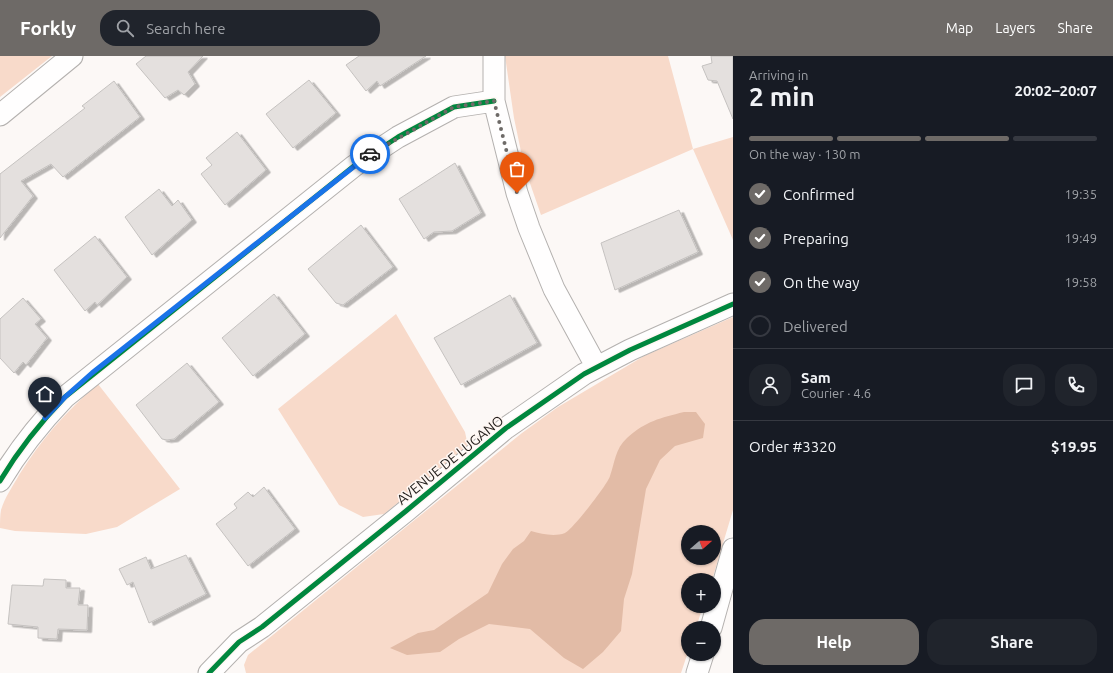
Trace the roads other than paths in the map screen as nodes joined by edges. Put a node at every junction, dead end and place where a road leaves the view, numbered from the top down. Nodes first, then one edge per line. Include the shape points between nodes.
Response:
1 (72, 56) edge
2 (494, 56) edge
3 (494, 101) junction
4 (0, 115) edge
5 (733, 304) edge
6 (596, 366) junction
7 (0, 481) edge
8 (733, 549) edge
9 (713, 621) edge
10 (701, 661) edge
11 (209, 673) edge
12 (697, 673) edge

1 - 4 street
2 - 3 street
3 - 6 street via 517,193 529,228 554,288
3 - 7 street via 454,107 398,137 354,166 65,397 35,428 16,453
5 - 6 street, AVENUE DE LUGANO
6 - 11 street, AVENUE DE LUGANO via 506,428 406,511 239,642
8 - 9 street
10 - 12 street

